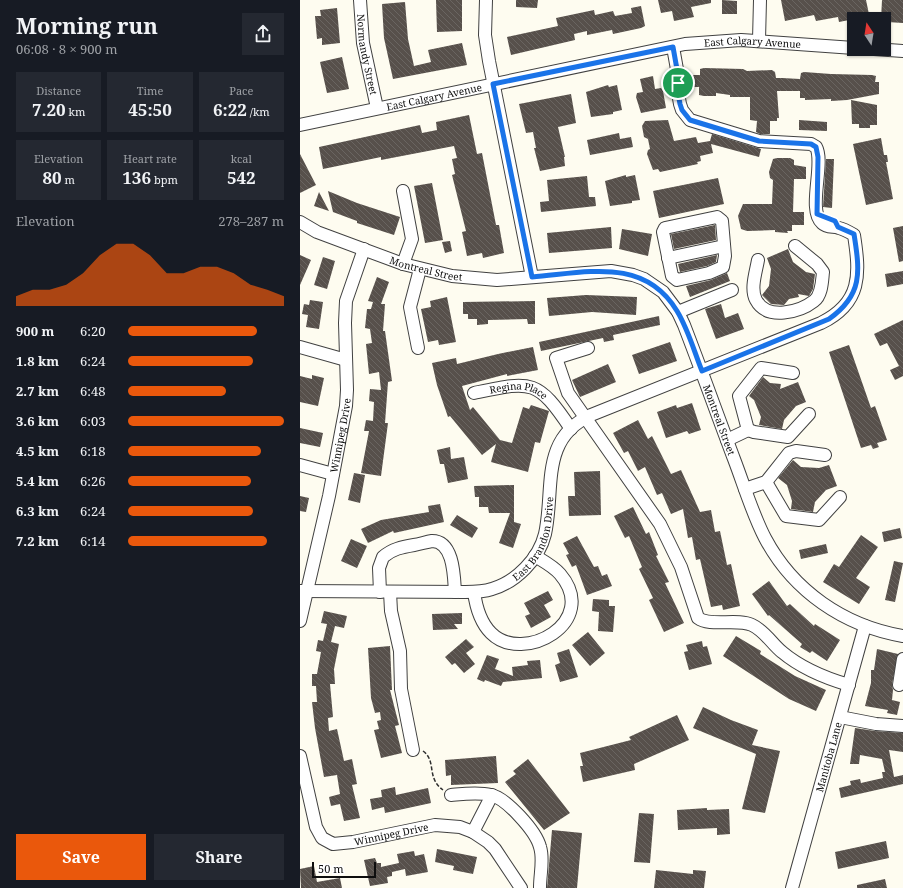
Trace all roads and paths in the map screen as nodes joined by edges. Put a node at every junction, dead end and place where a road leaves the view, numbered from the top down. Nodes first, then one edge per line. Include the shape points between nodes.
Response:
1 (360, 0) edge
2 (486, 0) edge
3 (760, 0) edge
4 (758, 40) junction
5 (847, 47) edge
6 (668, 48) junction
7 (891, 50) edge
8 (903, 51) edge
9 (493, 84) junction
10 (377, 108) junction
11 (300, 125) edge
12 (403, 191) dead end
13 (300, 222) edge
14 (724, 246) junction
15 (795, 246) dead end
16 (364, 249) junction
17 (668, 258) junction
18 (758, 260) dead end
19 (403, 264) junction
20 (420, 269) junction
21 (672, 276) junction
22 (532, 277) junction
23 (660, 290) junction
24 (732, 290) dead end
25 (799, 308) junction
26 (678, 312) junction
27 (807, 329) junction
28 (300, 347) edge
29 (418, 348) dead end
30 (588, 348) dead end
31 (346, 360) junction
32 (702, 371) junction
33 (793, 373) dead end
34 (474, 393) dead end
35 (809, 414) dead end
36 (585, 417) junction
37 (571, 429) junction
38 (748, 430) junction
39 (727, 440) junction
40 (825, 456) dead end
41 (300, 465) edge
42 (333, 474) junction
43 (766, 482) junction
44 (745, 489) junction
45 (840, 497) dead end
46 (535, 556) junction
47 (303, 591) edge
48 (385, 592) junction
49 (455, 592) junction
50 (474, 592) junction
51 (300, 620) edge
52 (865, 626) junction
53 (903, 636) edge
54 (903, 659) edge
55 (849, 685) junction
56 (899, 686) dead end
57 (840, 717) junction
58 (903, 726) edge
59 (414, 750) joint
60 (300, 756) edge
61 (450, 795) joint
62 (492, 795) junction
63 (473, 832) junction
64 (540, 887) dead end
65 (521, 888) edge
66 (792, 888) edge

1 - 10 street, Normandy Street via 363,43
2 - 9 street via 486,35
3 - 4 street
4 - 5 street, East Calgary Avenue
4 - 6 street, East Calgary Avenue via 721,40
6 - 9 street, East Calgary Avenue
6 - 27 street, East Brandon Drive via 678,75 678,93 682,110 690,120 759,141 811,144 816,147 816,209 822,223 854,234 858,263 857,283 849,300 837,314
7 - 8 street
9 - 10 street, East Calgary Avenue
9 - 22 street
10 - 11 street, East Calgary Avenue
12 - 19 street via 412,239
13 - 16 street, Montreal Street via 317,232
14 - 17 street
14 - 17 street via 722,221 717,217 709,218 665,228 663,232
14 - 21 street via 724,267 677,280
15 - 25 street via 823,272 820,292 815,300
16 - 19 street, Montreal Street
16 - 31 street, Winnipeg Drive via 346,301
17 - 21 street
18 - 25 street via 754,291 756,301 770,312 782,313
19 - 20 street, Montreal Street
20 - 22 street, Montreal Street via 474,279
20 - 29 street via 410,307
21 - 23 street
22 - 23 street, Montreal Street via 622,272 644,279
23 - 26 street, Montreal Street
24 - 26 street
25 - 27 street
26 - 32 street, Montreal Street
27 - 32 street, East Brandon Drive
28 - 31 street
30 - 36 street via 556,358 568,392
31 - 42 street, Winnipeg Drive via 348,390
32 - 36 street, East Brandon Drive
32 - 39 street, Montreal Street
33 - 38 street via 764,368 758,371 739,396
34 - 37 street, Regina Place via 513,385 531,387 545,395
35 - 38 street via 788,438
36 - 37 street, East Brandon Drive
36 - 55 street via 660,524 681,567 698,618 704,621 741,622 753,626 796,661 817,673
37 - 46 street, East Brandon Drive via 552,461 545,535
38 - 39 street
39 - 44 street, Montreal Street
40 - 43 street via 796,451 789,453
41 - 42 street
42 - 47 street, Winnipeg Drive
43 - 44 street
43 - 45 street via 786,516 819,520
44 - 52 street, Montreal Street via 764,536 784,567 823,605
46 - 50 street, East Brandon Drive via 510,581 492,589
46 - 50 street via 559,573 570,594 569,615 557,632 529,642 508,642 499,639 481,619
47 - 48 street, East Brandon Drive
47 - 51 street, Winnipeg Drive
48 - 49 street, East Brandon Drive
48 - 49 street via 379,568 383,557 394,550 432,541 442,544 448,552
48 - 59 street via 400,651 401,689
49 - 50 street, East Brandon Drive
52 - 53 street, Montreal Street
52 - 55 street, Manitoba Lane
54 - 56 street
55 - 57 street, Manitoba Lane
57 - 58 street
57 - 66 street, Manitoba Lane
59 - 61 path via 426,753 436,786
60 - 63 street, Winnipeg Drive via 316,827 322,838 333,844 435,825 460,827
61 - 62 street
62 - 63 street
62 - 64 street via 510,806 538,840 542,853
63 - 65 street, Winnipeg Drive via 495,849

